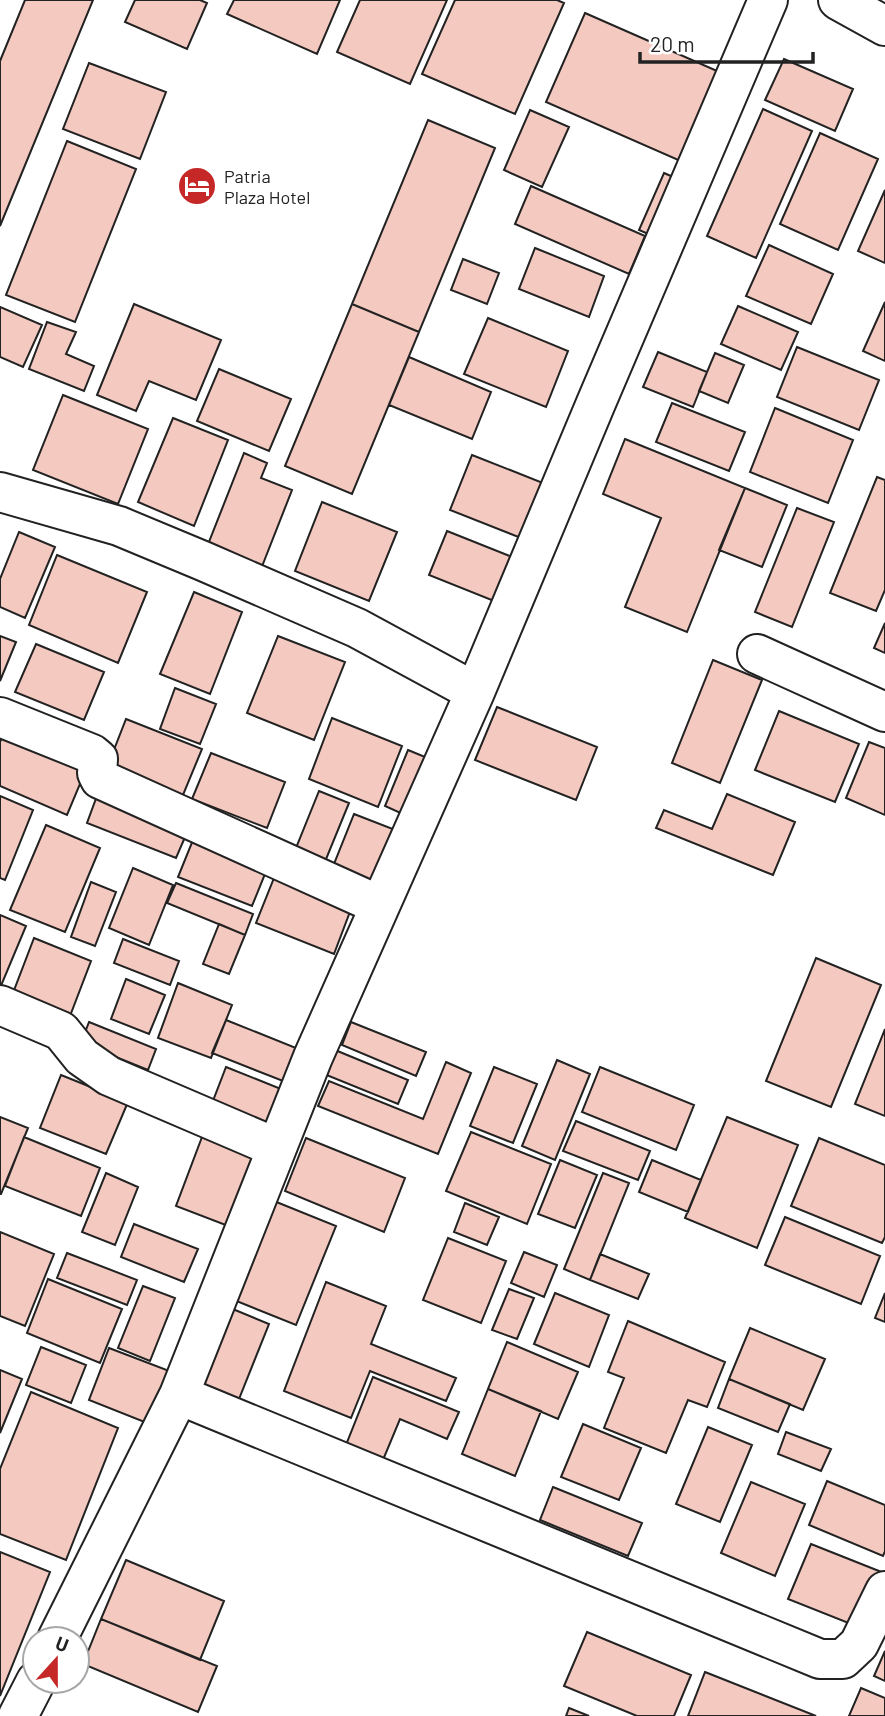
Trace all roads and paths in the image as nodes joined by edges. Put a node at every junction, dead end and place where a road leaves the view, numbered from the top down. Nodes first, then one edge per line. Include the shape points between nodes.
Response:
1 (768, 0) edge
2 (838, 0) edge
3 (885, 26) edge
4 (0, 492) edge
5 (757, 654) dead end
6 (475, 692) junction
7 (885, 712) edge
8 (0, 717) edge
9 (379, 905) junction
10 (0, 1005) edge
11 (277, 1148) junction
12 (179, 1395) junction
13 (885, 1591) edge
14 (64, 1625) edge
15 (29, 1695) edge
16 (18, 1716) edge

1 - 6 street
2 - 3 street
4 - 6 street via 119,526 167,546 357,628
5 - 7 street
6 - 9 street
8 - 9 street via 92,754 98,759 100,779
9 - 11 street
10 - 11 street via 61,1031 82,1057 109,1076
11 - 12 street
12 - 13 street via 820,1658 843,1659 859,1644
12 - 14 street
15 - 16 street

